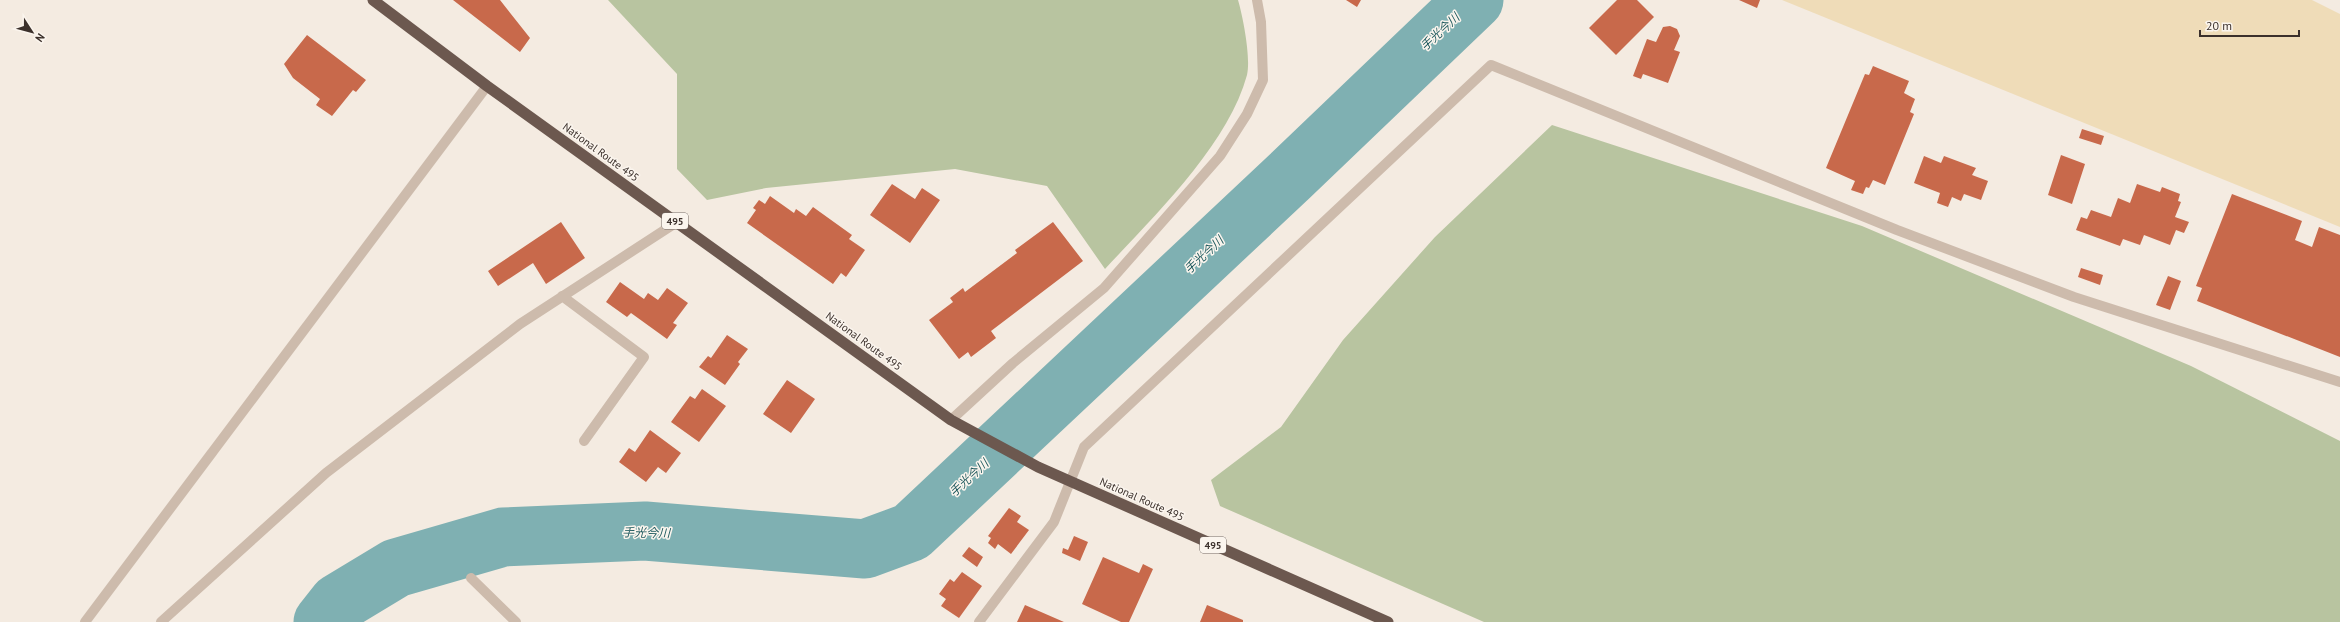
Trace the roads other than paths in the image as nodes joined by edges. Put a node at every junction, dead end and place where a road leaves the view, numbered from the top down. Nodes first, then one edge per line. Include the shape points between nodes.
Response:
1 (373, 0) edge
2 (1257, 0) edge
3 (488, 86) junction
4 (677, 222) junction
5 (562, 296) junction
6 (2340, 382) edge
7 (951, 420) junction
8 (584, 441) dead end
9 (1071, 482) junction
10 (471, 578) dead end
11 (85, 622) edge
12 (161, 622) edge
13 (516, 622) edge
14 (980, 622) edge
15 (1386, 622) edge

1 - 3 highway, National Route 495 / 495
2 - 7 street via 1261,22 1263,80 1247,114 1220,156 1104,288 1013,363
3 - 4 highway, National Route 495 / 495
3 - 11 street
4 - 5 street
4 - 7 highway, National Route 495 / 495
5 - 8 street via 644,357
5 - 12 street via 520,324 326,473
6 - 9 street via 2074,297 1889,227 1491,65 1084,447
7 - 9 highway, National Route 495 / 495
9 - 14 street via 1054,522
9 - 15 highway, National Route 495 / 495
10 - 13 street

